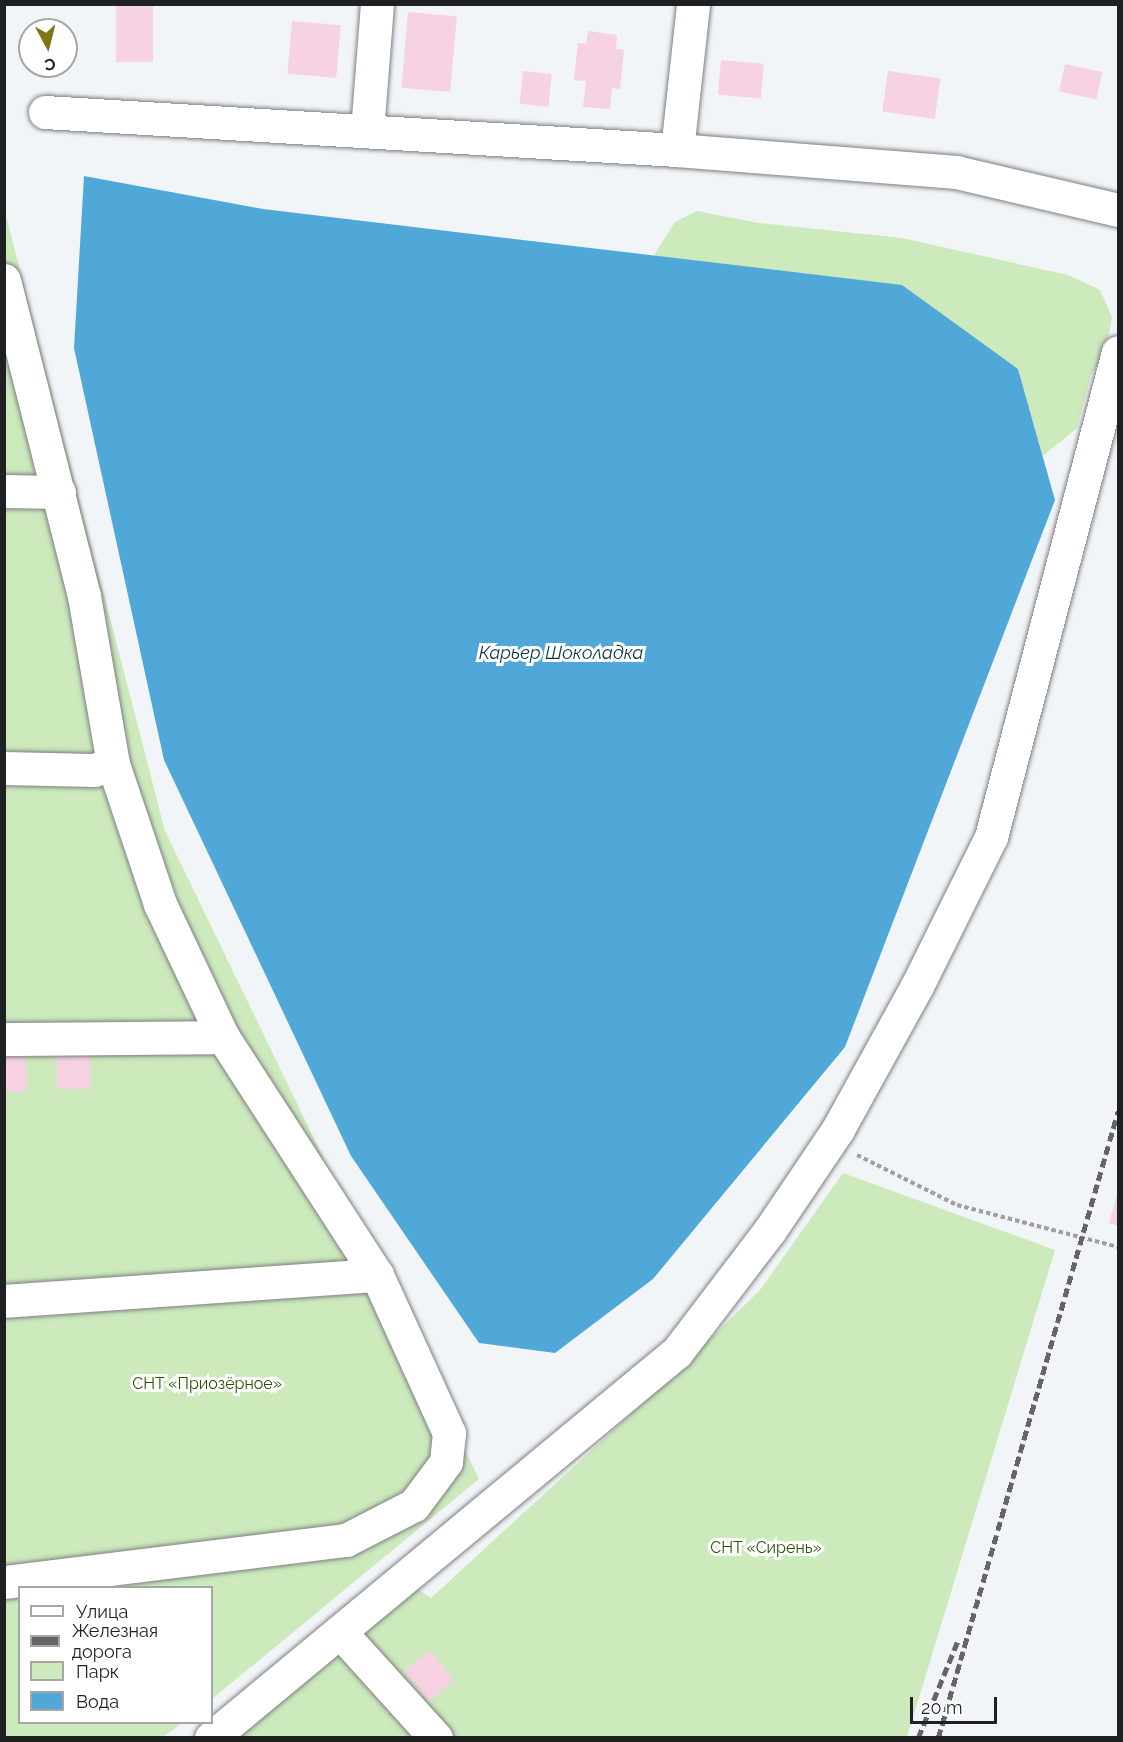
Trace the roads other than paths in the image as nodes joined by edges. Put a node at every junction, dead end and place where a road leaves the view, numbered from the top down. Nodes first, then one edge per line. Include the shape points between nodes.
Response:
1 (377, 4) edge
2 (693, 4) edge
3 (45, 112) dead end
4 (367, 131) junction
5 (677, 150) junction
6 (1119, 210) edge
7 (4, 280) edge
8 (1119, 352) edge
9 (4, 491) edge
10 (59, 492) junction
11 (113, 764) junction
12 (4, 768) edge
13 (223, 1037) junction
14 (4, 1039) edge
15 (377, 1275) junction
16 (4, 1301) edge
17 (4, 1582) edge
18 (341, 1634) junction
19 (211, 1737) edge
20 (436, 1737) edge

1 - 4 street
2 - 5 street
3 - 4 street
4 - 5 street
5 - 6 street via 956,172
7 - 10 street
8 - 18 street via 991,837 917,986 830,1141 770,1230 677,1352
9 - 10 street
10 - 11 street via 84,596
11 - 12 street via 94,770
11 - 13 street via 160,904
13 - 14 street
13 - 15 street
15 - 16 street
15 - 17 street via 450,1433 446,1462 414,1505 346,1540
18 - 19 street
18 - 20 street

